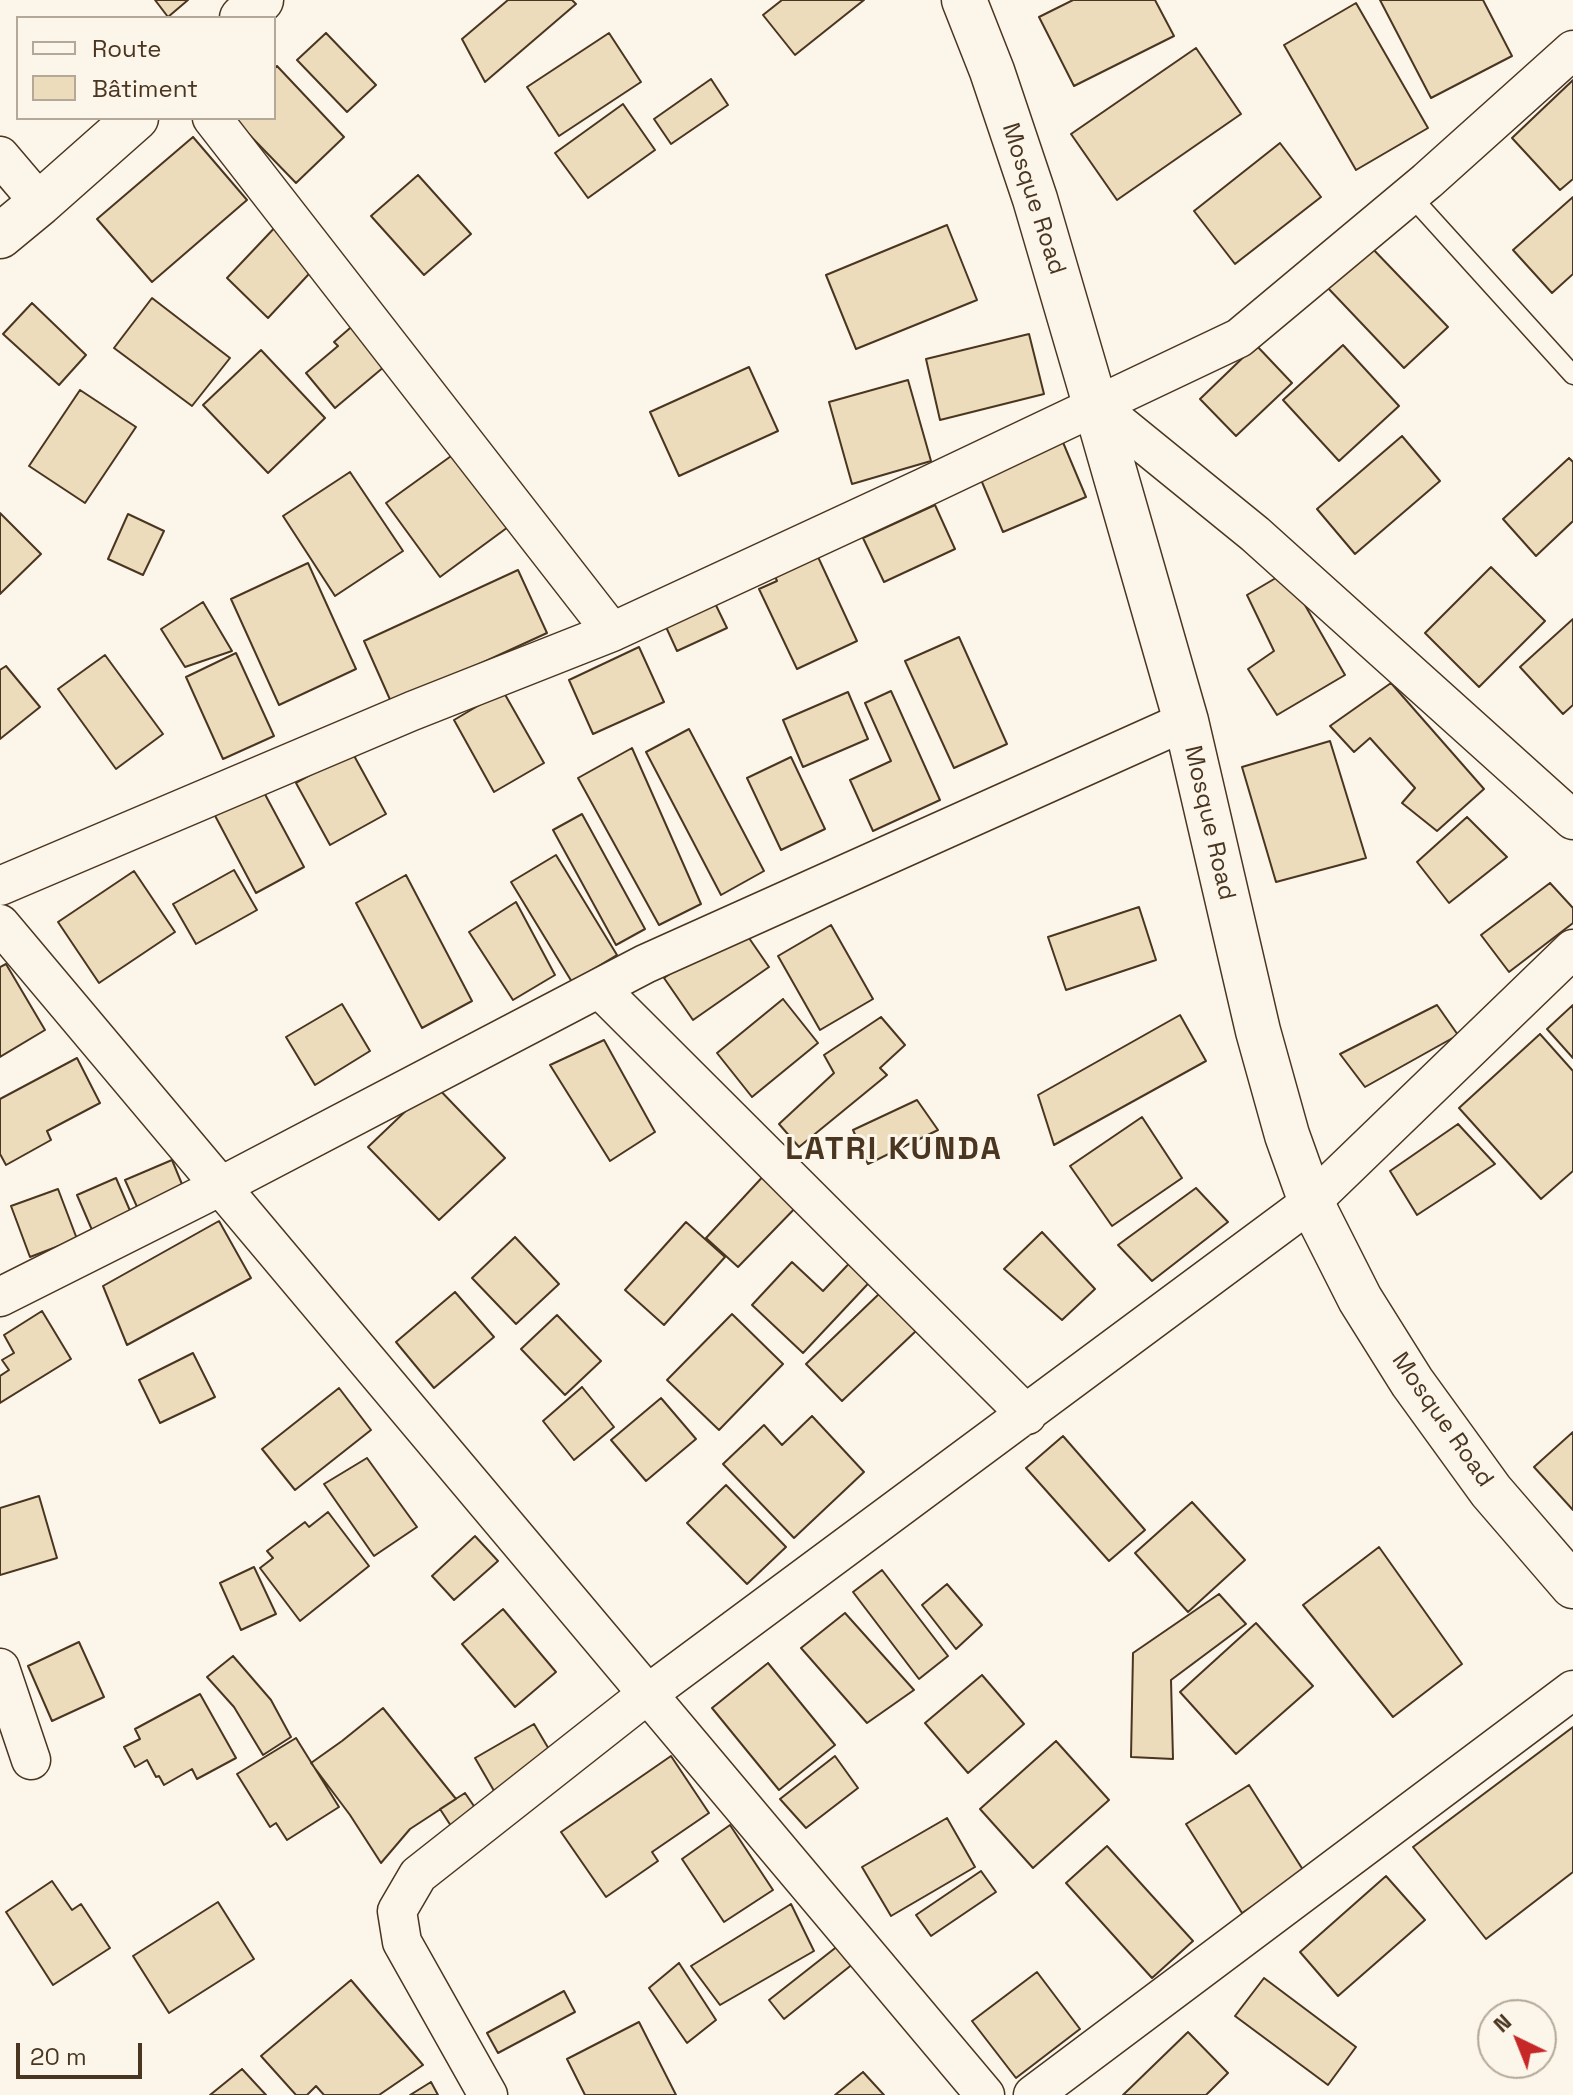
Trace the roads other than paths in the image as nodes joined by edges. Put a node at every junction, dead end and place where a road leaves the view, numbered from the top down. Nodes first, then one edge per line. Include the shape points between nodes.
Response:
1 (261, 0) edge
2 (964, 0) edge
3 (244, 16) edge
4 (1573, 50) edge
5 (134, 120) edge
6 (214, 120) edge
7 (0, 156) edge
8 (1410, 195) junction
9 (40, 203) junction
10 (0, 236) edge
11 (1573, 375) edge
12 (1095, 404) junction
13 (612, 632) junction
14 (1186, 721) junction
15 (1573, 820) edge
16 (0, 886) edge
17 (0, 924) edge
18 (1573, 949) edge
19 (599, 988) junction
20 (221, 1186) junction
21 (1311, 1202) junction
22 (0, 1297) edge
23 (1027, 1415) junction
24 (1573, 1586) edge
25 (0, 1668) edge
26 (1573, 1690) edge
27 (649, 1693) junction
28 (31, 1760) dead end
29 (488, 2095) edge
30 (985, 2095) edge
31 (1033, 2095) edge

1 - 3 street
2 - 12 street, Mosque Road via 1035,199
4 - 8 street
5 - 9 street
6 - 13 street
7 - 9 street
8 - 11 lane
8 - 12 street via 1239,338
9 - 10 street
12 - 13 street
12 - 14 street, Mosque Road
12 - 15 street via 1255,534
13 - 16 street
14 - 19 street
14 - 21 street, Mosque Road via 1258,1031
17 - 20 street
18 - 21 street
19 - 20 street
19 - 23 street
20 - 22 street
20 - 27 street
21 - 23 street
21 - 24 street, Mosque Road via 1360,1299 1412,1382 1491,1491
23 - 27 street
25 - 28 street
26 - 31 street
27 - 29 street via 418,1875 397,1911 402,1942
27 - 30 street

